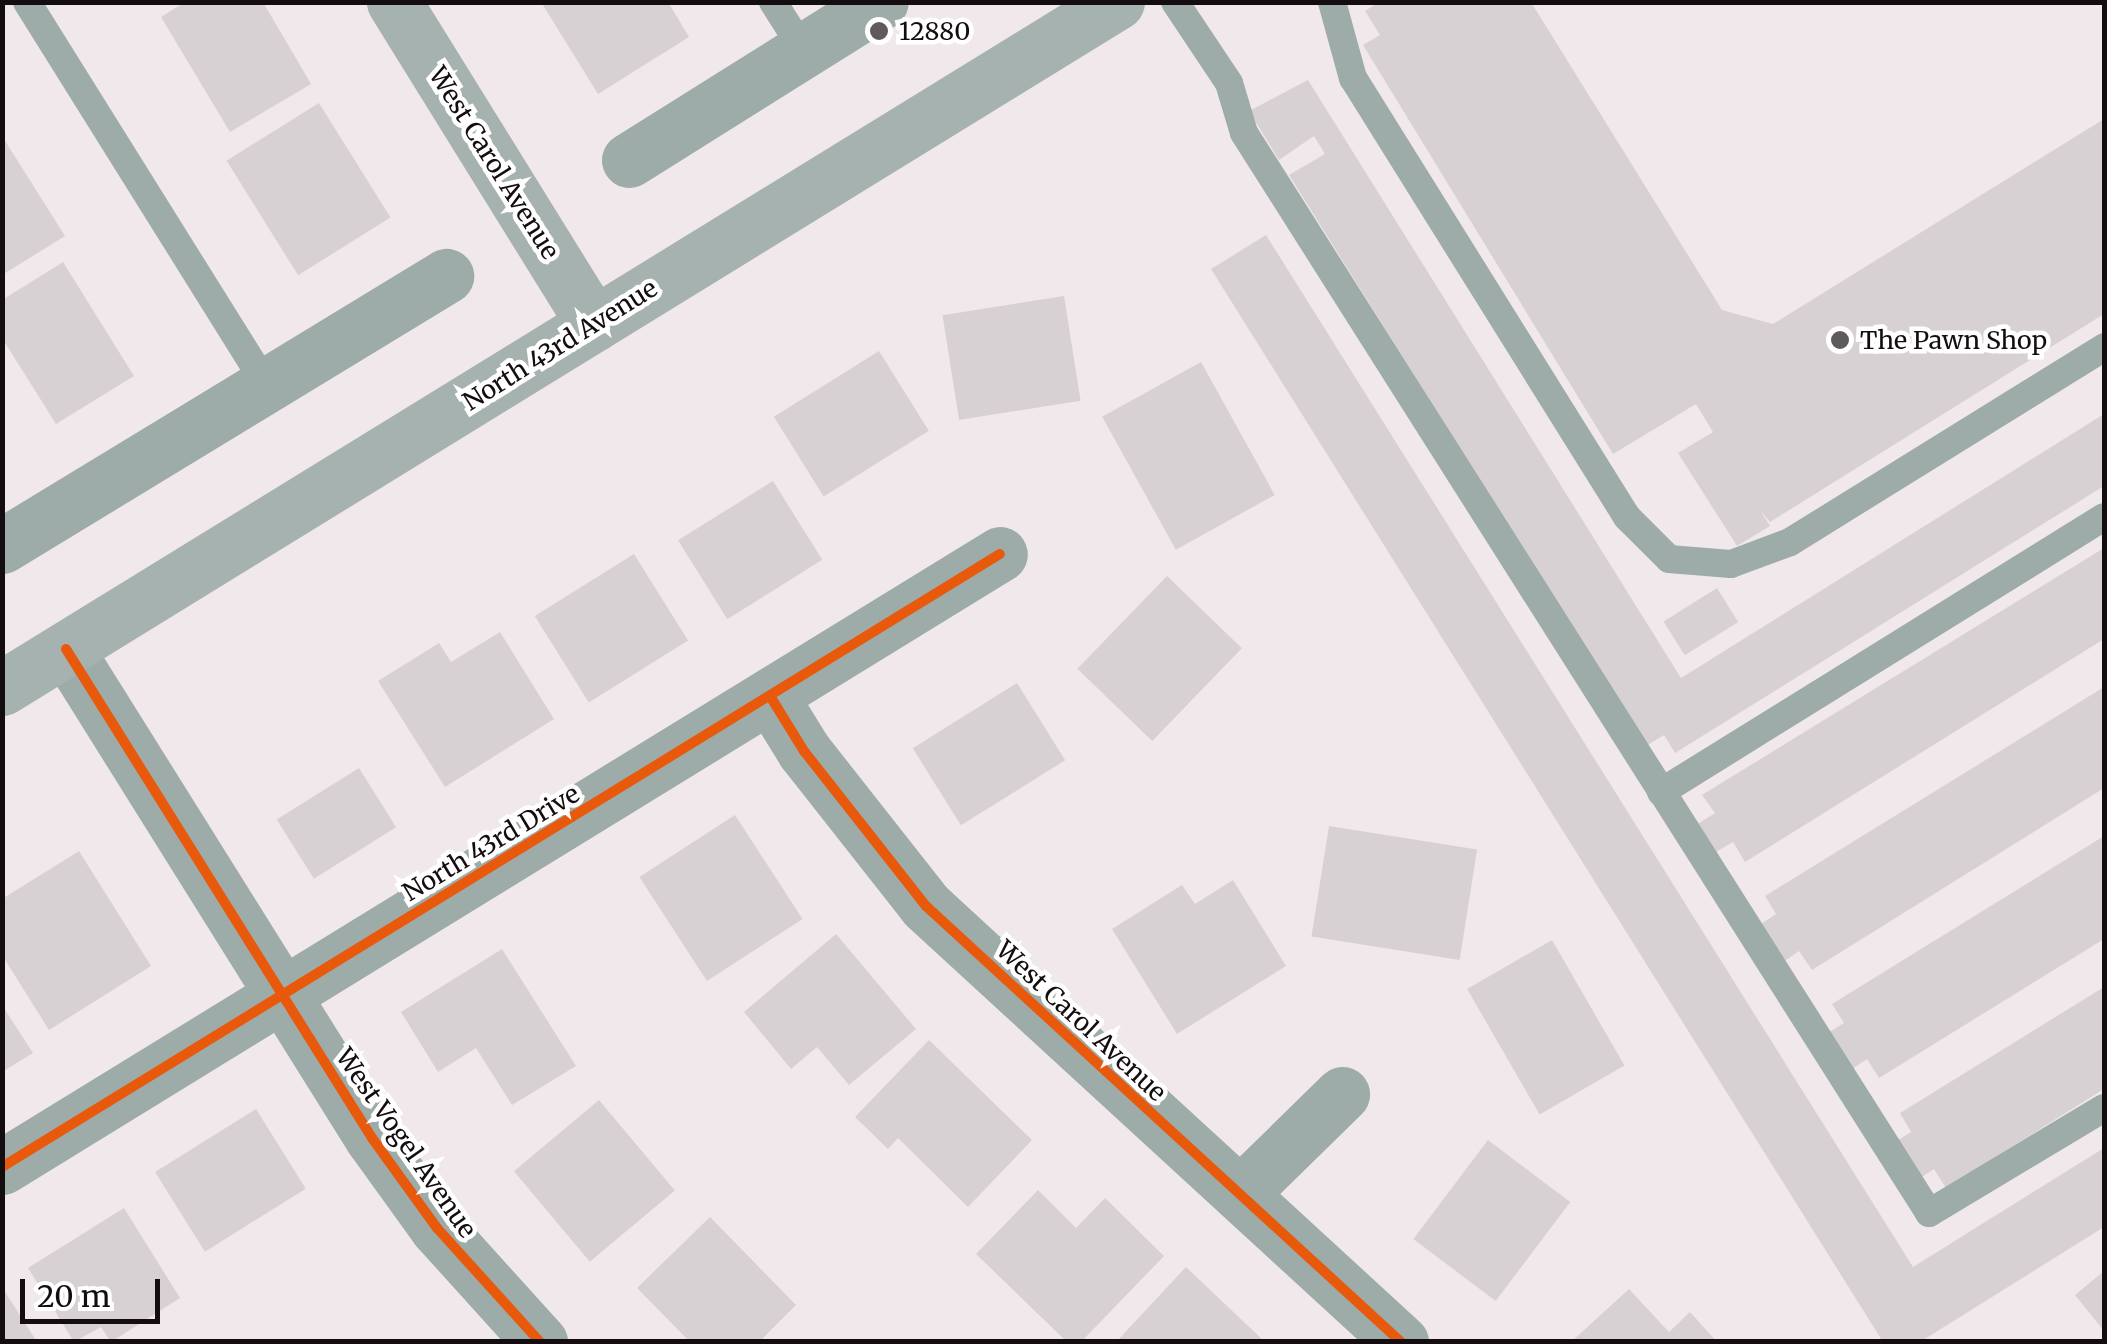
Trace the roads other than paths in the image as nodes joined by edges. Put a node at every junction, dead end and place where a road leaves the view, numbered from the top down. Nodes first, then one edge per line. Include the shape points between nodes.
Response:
1 (27, 2) edge
2 (394, 2) edge
3 (773, 2) edge
4 (881, 2) edge
5 (1117, 2) edge
6 (1175, 2) edge
7 (1332, 2) edge
8 (804, 52) junction
9 (629, 160) dead end
10 (446, 276) dead end
11 (594, 324) junction
12 (2104, 347) edge
13 (266, 385) junction
14 (2104, 517) edge
15 (3, 544) edge
16 (1000, 554) dead end
17 (66, 649) junction
18 (2, 688) edge
19 (770, 696) junction
20 (1661, 792) junction
21 (280, 996) junction
22 (1342, 1094) dead end
23 (2104, 1108) edge
24 (2, 1167) edge
25 (1240, 1194) junction
26 (540, 1342) edge
27 (1401, 1342) edge

1 - 13 lane
2 - 11 main road, West Carol Avenue
3 - 8 lane
4 - 8 street
5 - 11 main road, North 43rd Avenue
6 - 20 lane via 1229,83 1244,133
7 - 12 lane via 1353,78 1627,517 1668,558 1731,564 1790,542
8 - 9 street
10 - 13 street
11 - 17 main road, North 43rd Avenue
13 - 15 street
14 - 20 lane
16 - 19 street, North 43rd Drive
17 - 18 main road, North 43rd Avenue
17 - 21 street, West Vogel Avenue
19 - 21 street, North 43rd Drive
19 - 25 street, West Carol Avenue via 804,751 926,906
20 - 23 lane via 1929,1213
21 - 24 street, North 43rd Drive
21 - 26 street, West Vogel Avenue via 437,1228
22 - 25 street
25 - 27 street, West Carol Avenue

